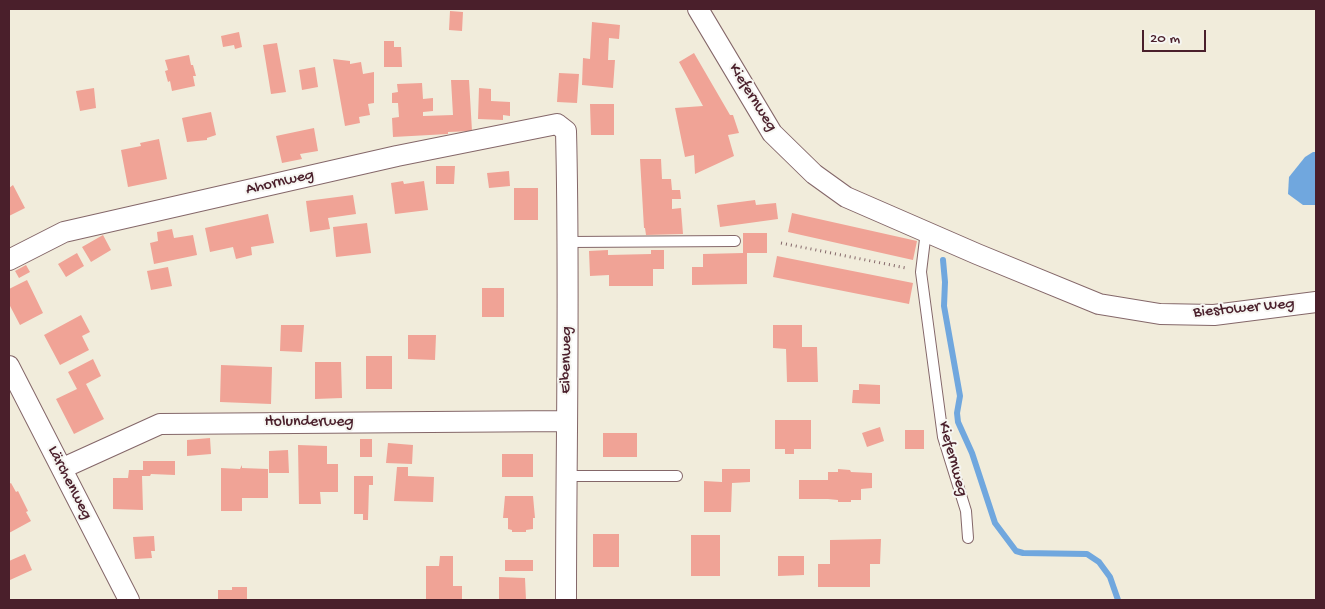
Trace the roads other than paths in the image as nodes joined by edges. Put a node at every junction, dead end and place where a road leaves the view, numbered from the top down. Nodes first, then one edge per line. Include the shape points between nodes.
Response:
1 (698, 9) edge
2 (558, 124) joint
3 (926, 231) junction
4 (735, 241) dead end
5 (569, 242) junction
6 (9, 260) edge
7 (999, 264) joint
8 (1316, 302) edge
9 (9, 366) edge
10 (566, 421) junction
11 (63, 468) junction
12 (566, 476) junction
13 (677, 476) dead end
14 (968, 538) dead end
15 (129, 600) edge
16 (566, 600) edge

1 - 3 street, Kiefernweg via 772,133 814,174 846,197
2 - 5 street, Eibenweg via 566,131
2 - 6 street, Ahornweg via 397,156 64,232
3 - 7 street, Kiefernweg
3 - 14 lane, Kiefernweg via 921,272 943,437 966,511
4 - 5 lane
5 - 10 street, Eibenweg
7 - 8 street, Biestower Weg via 1099,304 1160,314 1214,315
9 - 11 street, Lärchenweg
10 - 11 street, Holunderweg via 160,424
10 - 12 street, Eibenweg
11 - 15 street, Lärchenweg
12 - 13 lane
12 - 16 street, Eibenweg

